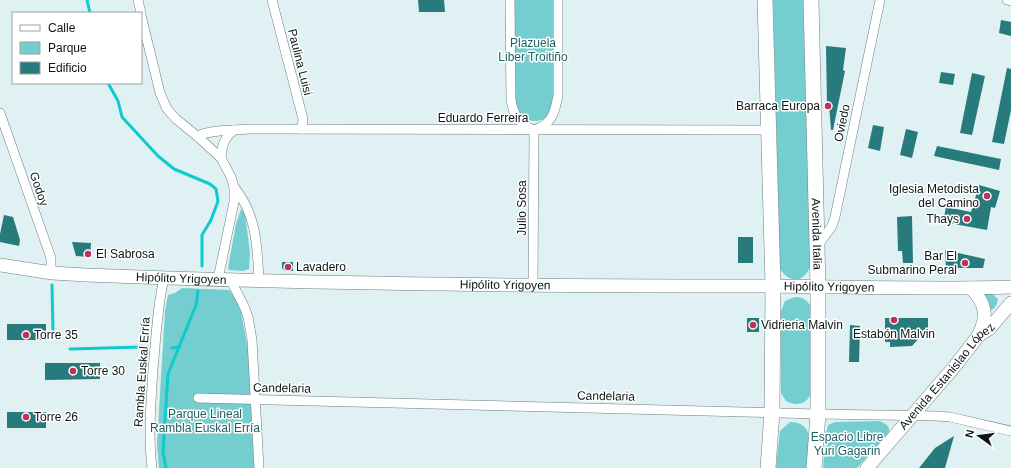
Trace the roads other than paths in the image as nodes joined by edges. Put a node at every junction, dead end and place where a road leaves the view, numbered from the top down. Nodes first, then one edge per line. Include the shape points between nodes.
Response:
1 (138, 0) edge
2 (272, 0) edge
3 (510, 0) edge
4 (558, 0) edge
5 (766, 0) edge
6 (811, 0) edge
7 (880, 0) edge
8 (1007, 0) edge
9 (1011, 1) edge
10 (141, 12) edge
11 (142, 18) edge
12 (0, 113) edge
13 (302, 129) junction
14 (234, 130) junction
15 (534, 130) junction
16 (769, 130) junction
17 (197, 136) junction
18 (221, 158) junction
19 (234, 187) junction
20 (817, 246) junction
21 (0, 265) edge
22 (51, 272) junction
23 (164, 278) junction
24 (224, 279) junction
25 (259, 280) junction
26 (534, 286) junction
27 (773, 286) junction
28 (818, 287) junction
29 (1011, 287) edge
30 (971, 288) junction
31 (1011, 303) edge
32 (979, 335) junction
33 (198, 398) dead end
34 (256, 400) junction
35 (772, 412) junction
36 (818, 414) junction
37 (911, 416) junction
38 (1011, 431) edge
39 (152, 468) edge
40 (259, 468) edge
41 (768, 468) edge
42 (814, 468) edge
43 (867, 468) edge

1 - 10 street
2 - 13 street, Paulina Luisi via 302,119
3 - 15 street via 512,108 522,124
4 - 15 street via 558,95 549,122
5 - 16 main road
6 - 20 main road, Avenida Italia
7 - 20 street, Oviedo via 835,217 832,226
8 - 9 street
11 - 17 street via 156,79 167,109
12 - 22 street, Godoy via 51,258
13 - 14 street, Eduardo Ferreira
13 - 15 street, Eduardo Ferreira
14 - 17 street, Eduardo Ferreira
14 - 18 street via 225,138
15 - 16 street, Eduardo Ferreira
15 - 26 street, Julio Sosa
16 - 27 main road
17 - 18 street
18 - 19 street
19 - 24 street
19 - 25 street via 248,208 252,222 257,246
20 - 28 main road, Avenida Italia
21 - 22 street, Hipólito Yrigoyen
22 - 23 street, Hipólito Yrigoyen
23 - 24 street, Hipólito Yrigoyen
23 - 39 street, Rambla Euskal Erría via 158,311 151,400
24 - 25 street, Hipólito Yrigoyen
24 - 34 street via 244,306 248,317
25 - 26 street, Hipólito Yrigoyen
26 - 27 street, Hipólito Yrigoyen
27 - 28 street, Hipólito Yrigoyen
27 - 35 main road
28 - 30 street, Hipólito Yrigoyen
28 - 36 main road, Avenida Italia
29 - 30 street, Hipólito Yrigoyen
30 - 32 street via 980,299 985,312
31 - 32 street, Avenida Estanislao López via 989,329
32 - 37 street, Avenida Estanislao López
33 - 34 street, Candelaria
34 - 35 street, Candelaria
34 - 40 street
35 - 36 street, Candelaria
35 - 41 main road
36 - 37 street, Candelaria
36 - 42 main road, Avenida Italia
37 - 38 street, Candelaria via 950,417
37 - 43 street, Avenida Estanislao López

